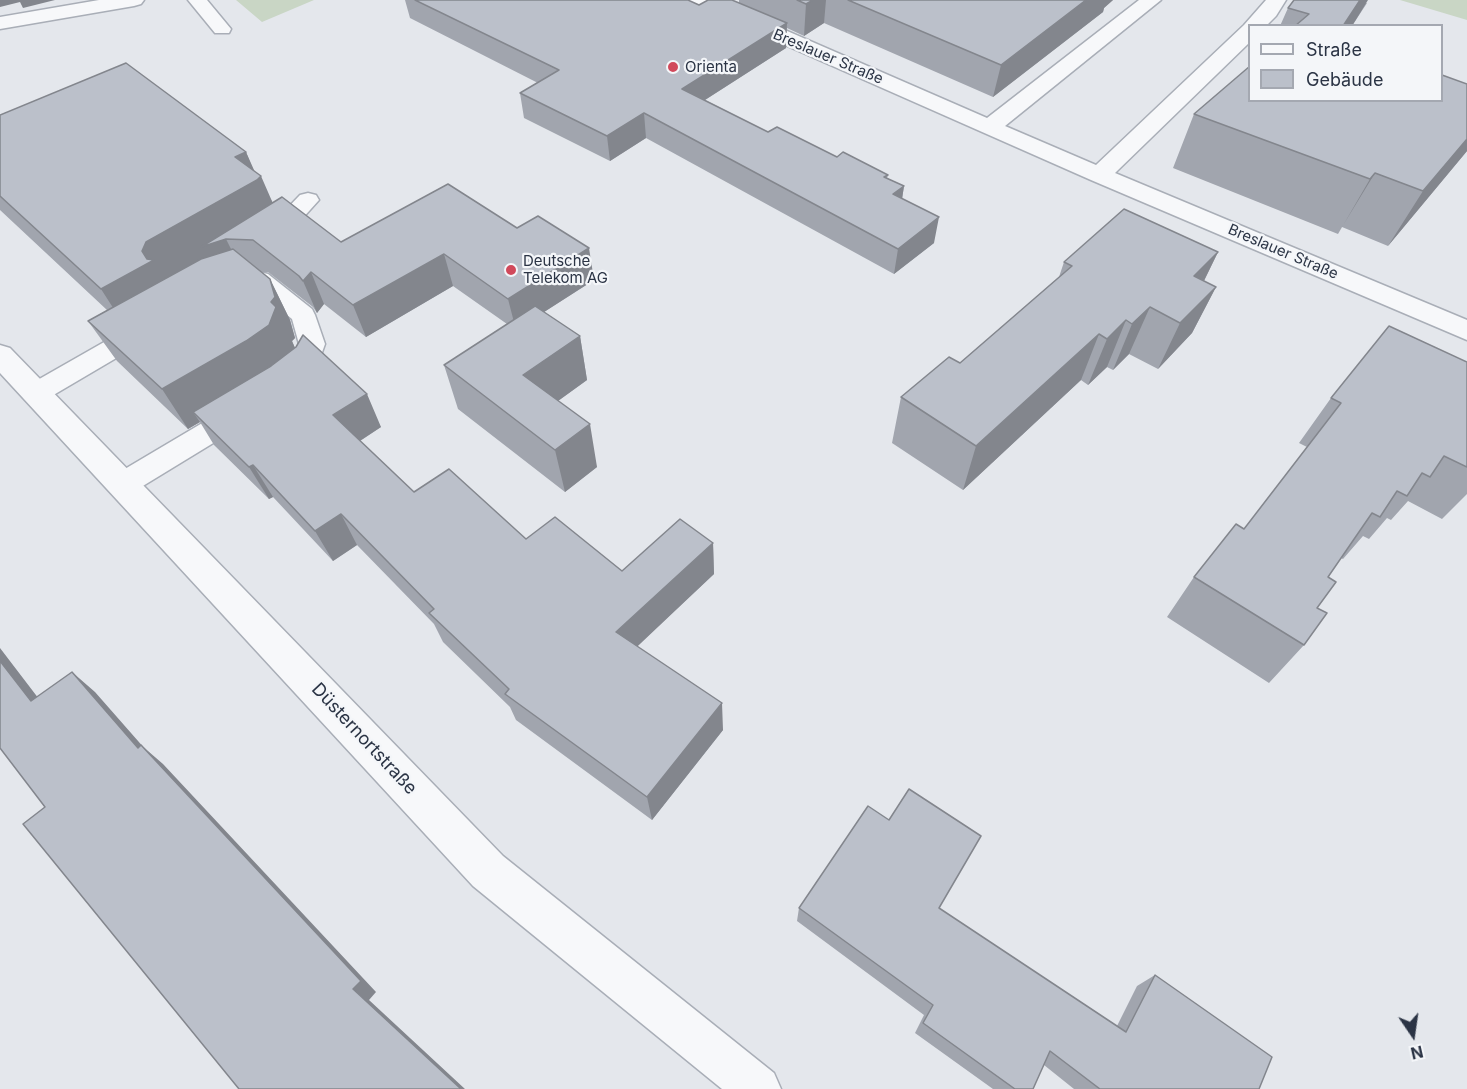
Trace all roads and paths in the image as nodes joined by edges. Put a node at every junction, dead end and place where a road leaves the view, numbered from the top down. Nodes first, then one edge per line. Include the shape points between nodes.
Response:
1 (134, 0) edge
2 (197, 0) edge
3 (700, 0) edge
4 (1151, 0) edge
5 (1276, 0) edge
6 (0, 23) edge
7 (1256, 24) edge
8 (222, 29) dead end
9 (1248, 32) edge
10 (989, 127) junction
11 (1099, 175) junction
12 (308, 200) dead end
13 (250, 248) edge
14 (223, 288) edge
15 (154, 314) edge
16 (1467, 331) edge
17 (0, 355) edge
18 (30, 386) junction
19 (123, 484) junction
20 (758, 1089) edge

1 - 6 street
2 - 8 lane
3 - 10 street, Breslauer Straße
4 - 10 street
5 - 7 street
9 - 11 street
10 - 11 street, Breslauer Straße
11 - 16 street, Breslauer Straße
12 - 13 lane via 284,225
14 - 19 lane via 259,280 303,315 312,344 302,372
15 - 18 lane
17 - 18 street, Düsternortstraße
18 - 19 street, Düsternortstraße
19 - 20 street, Düsternortstraße via 488,870

